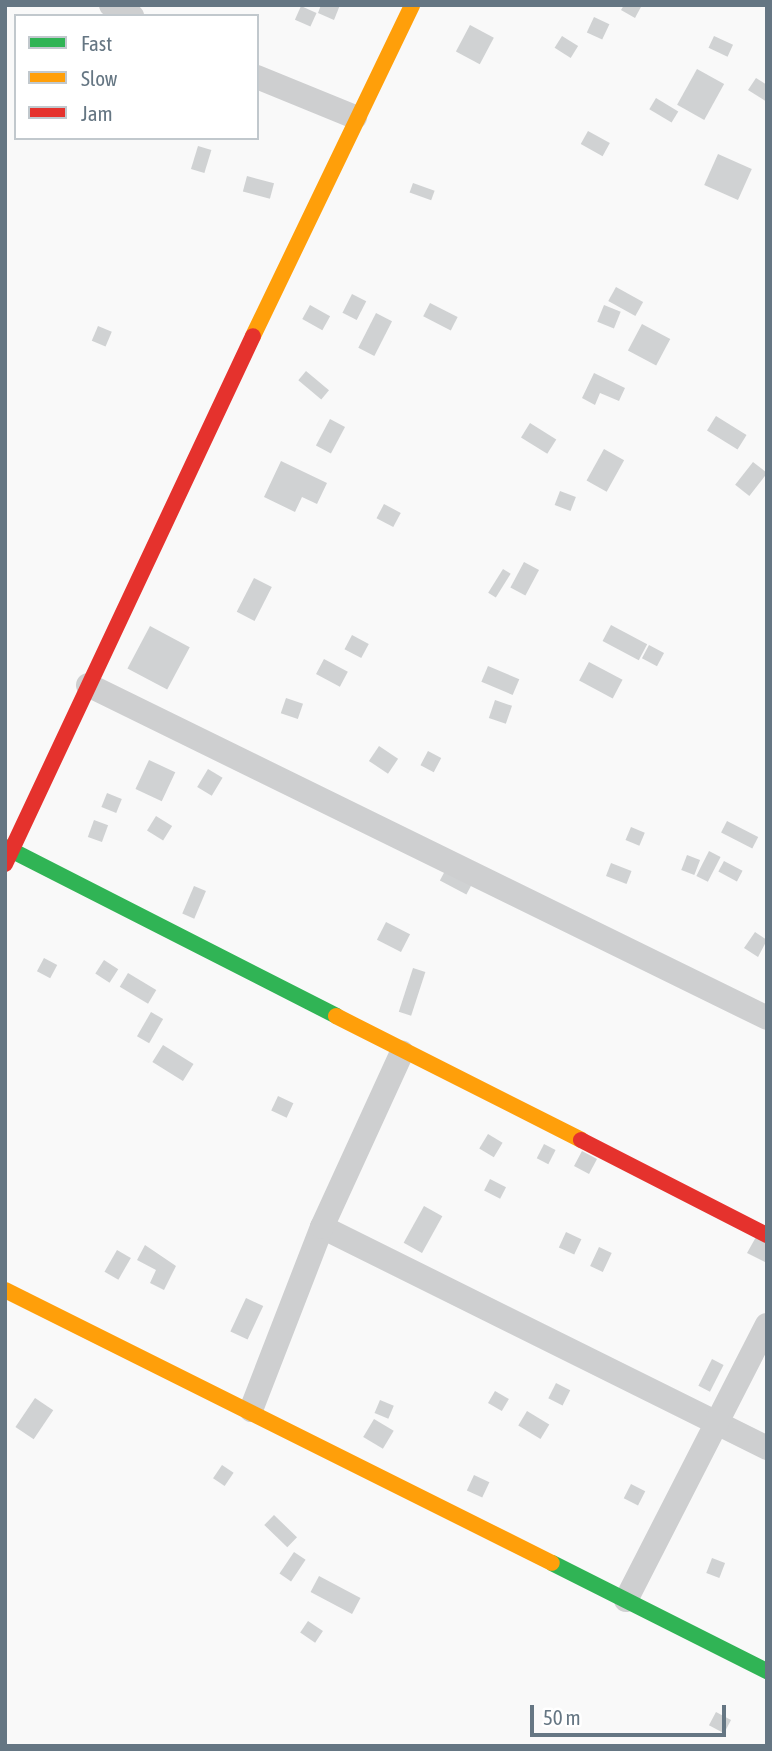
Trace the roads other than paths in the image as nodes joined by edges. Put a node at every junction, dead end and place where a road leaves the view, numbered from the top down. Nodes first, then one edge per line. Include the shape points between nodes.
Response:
1 (111, 5) edge
2 (412, 5) edge
3 (128, 14) edge
4 (259, 78) edge
5 (355, 117) junction
6 (88, 685) junction
7 (7, 854) edge
8 (767, 1018) edge
9 (402, 1052) junction
10 (322, 1227) junction
11 (767, 1235) edge
12 (5, 1290) edge
13 (767, 1325) edge
14 (251, 1410) junction
15 (716, 1423) junction
16 (767, 1448) edge
17 (625, 1600) junction
18 (767, 1671) edge

1 - 3 street
2 - 5 street
4 - 5 street
5 - 6 street
6 - 7 street
6 - 8 street
7 - 9 street
9 - 10 street
9 - 11 street
10 - 14 street
10 - 15 street
12 - 14 street
13 - 15 street
14 - 17 street
15 - 16 street
15 - 17 street
17 - 18 street

